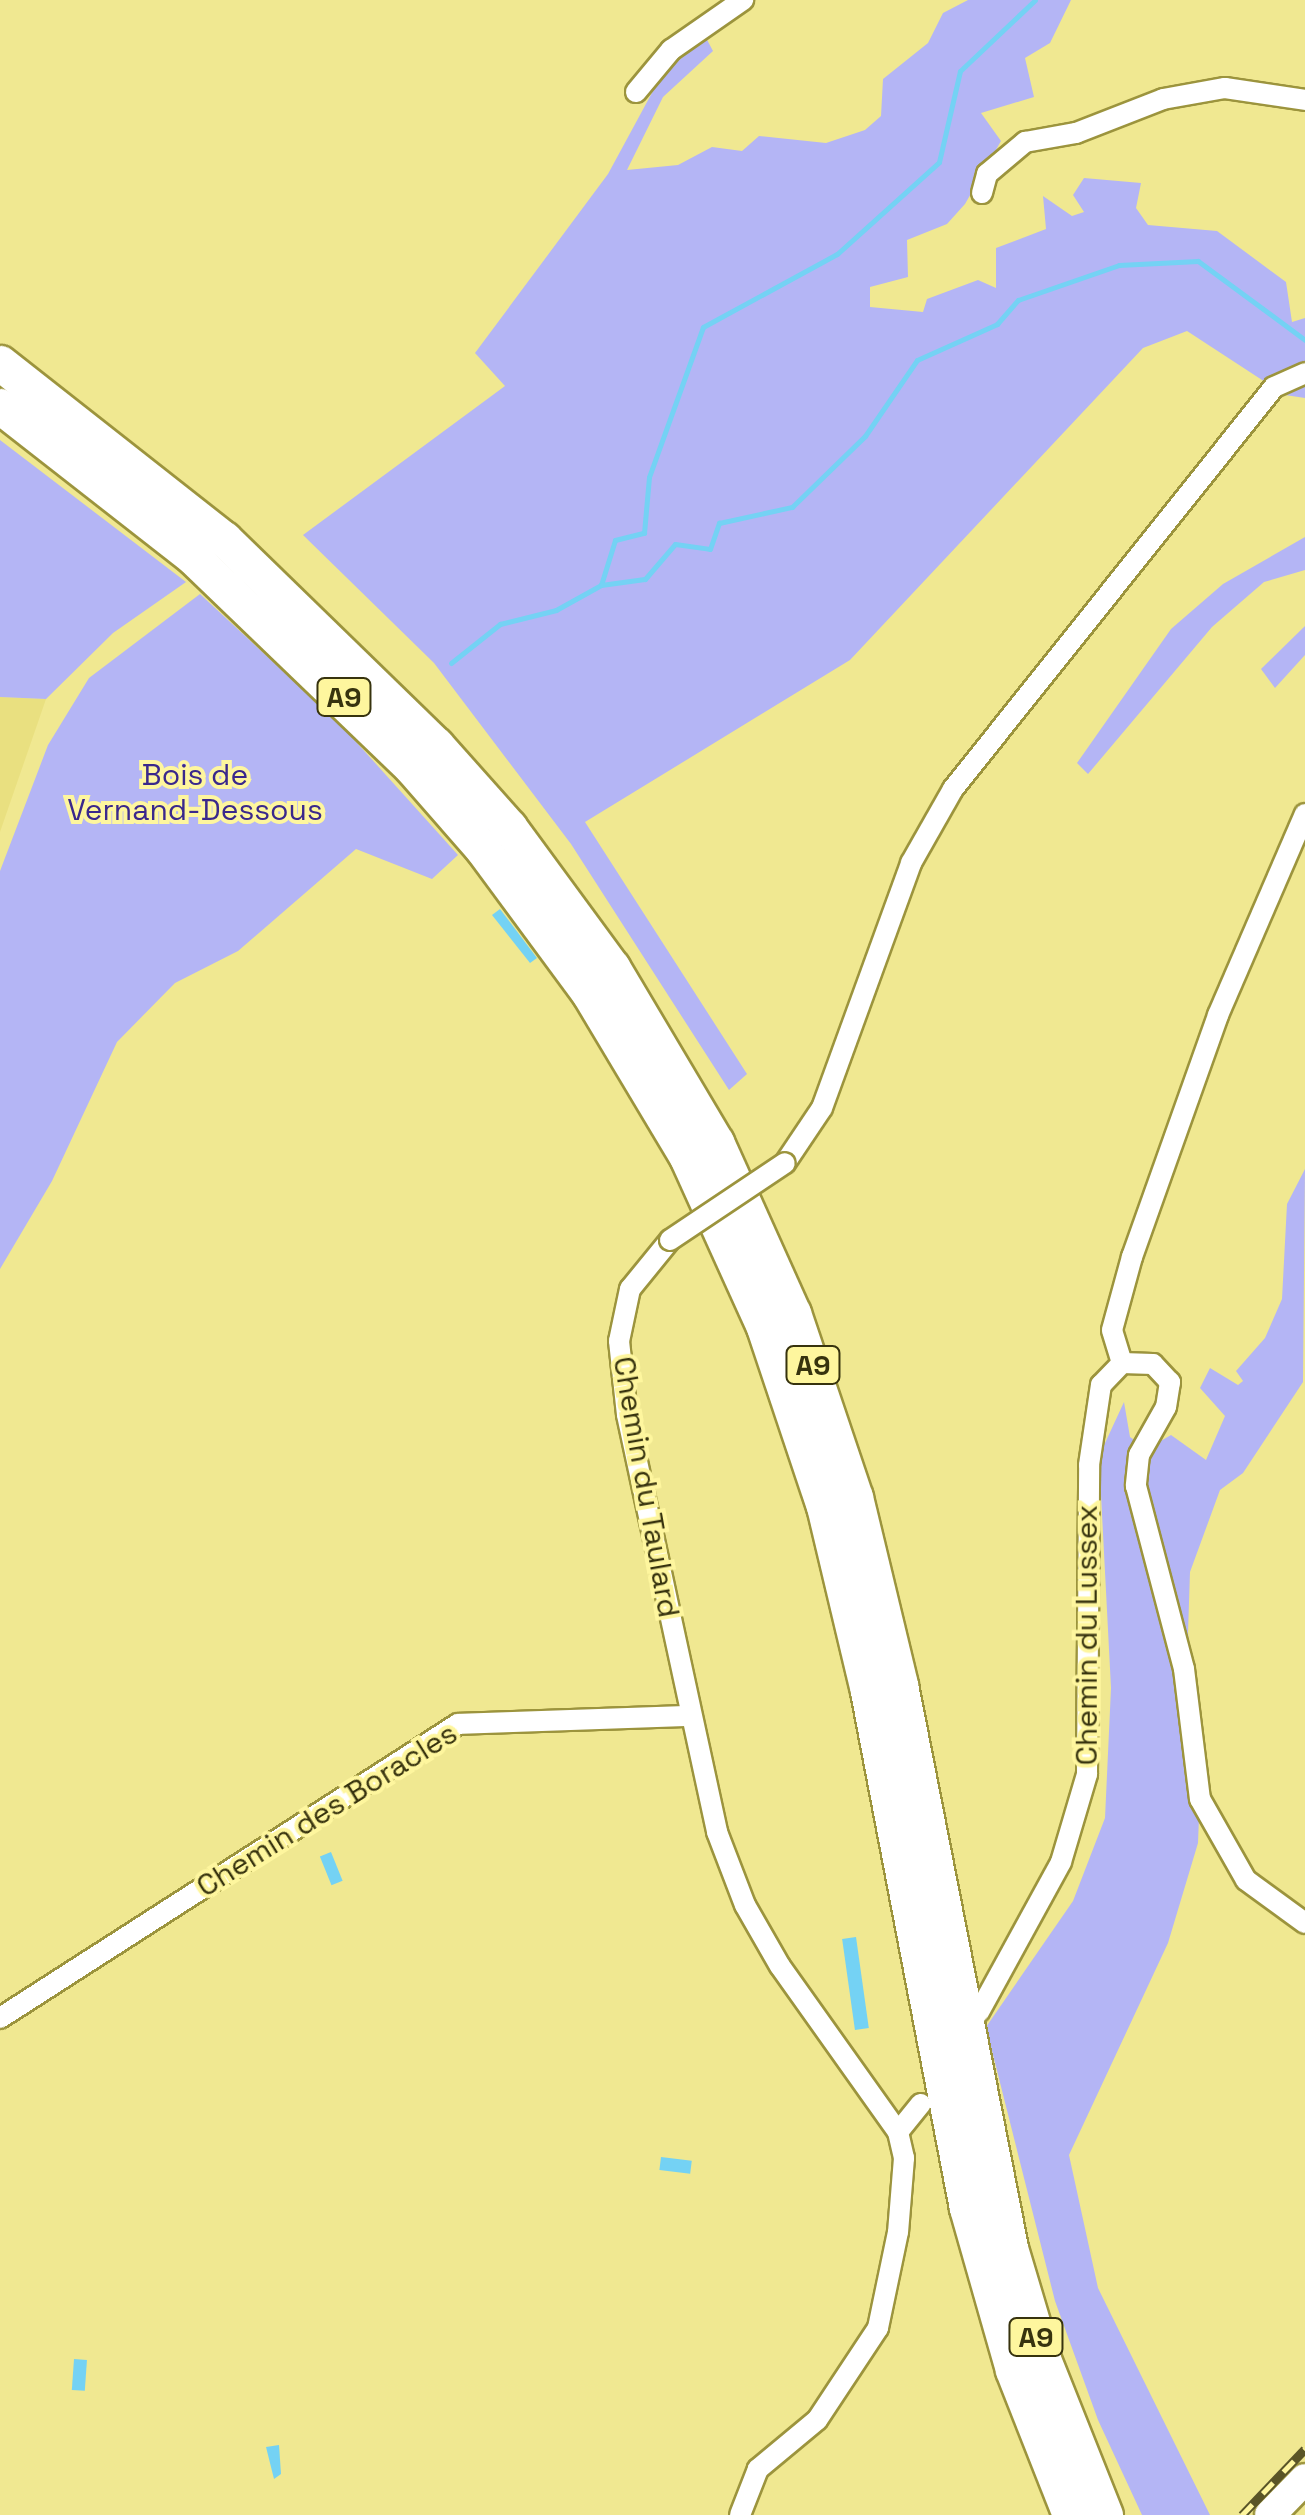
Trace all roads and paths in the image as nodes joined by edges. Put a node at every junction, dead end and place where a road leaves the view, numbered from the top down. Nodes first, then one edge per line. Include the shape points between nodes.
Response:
1 (743, 0) edge
2 (636, 92) dead end
3 (1305, 100) edge
4 (982, 193) dead end
5 (0, 364) edge
6 (1305, 373) edge
7 (0, 406) edge
8 (1305, 814) edge
9 (495, 838) junction
10 (1122, 1363) junction
11 (690, 1716) junction
12 (1305, 1923) edge
13 (978, 2012) dead end
14 (0, 2018) edge
15 (921, 2104) dead end
16 (898, 2132) junction
17 (1305, 2479) edge
18 (740, 2515) edge
19 (1070, 2515) edge
20 (1105, 2515) edge
21 (1270, 2515) edge

1 - 2 street via 671,50
3 - 4 street via 1225,88 1163,99 1076,132 1024,142 987,174
5 - 9 highway, A9 via 224,539 371,676
6 - 11 street, Chemin du Taulard, bridge via 1274,387 952,789 911,863 822,1108 784,1163 670,1240 636,1278 619,1341 627,1414
7 - 9 highway, A9 via 193,558
8 - 10 street via 1218,1015 1132,1257 1112,1330
9 - 19 highway, A9 via 664,1114 728,1241 781,1370 855,1629 966,2208 1012,2370
9 - 20 highway, A9 via 612,967 692,1098 756,1226 816,1374 890,1638 1010,2248 1048,2373
10 - 12 street via 1143,1361 1162,1369 1170,1398 1140,1455 1136,1486 1184,1669 1193,1772 1228,1860
10 - 13 street, Chemin du Lussex via 1101,1384 1089,1465 1087,1774 1061,1862
11 - 14 street, Chemin des Boracles via 458,1724
11 - 16 street, Chemin du Taulard via 717,1832 745,1904 780,1966
15 - 16 street
16 - 18 street via 904,2158 898,2232 878,2328 817,2420 758,2469
17 - 21 main road

